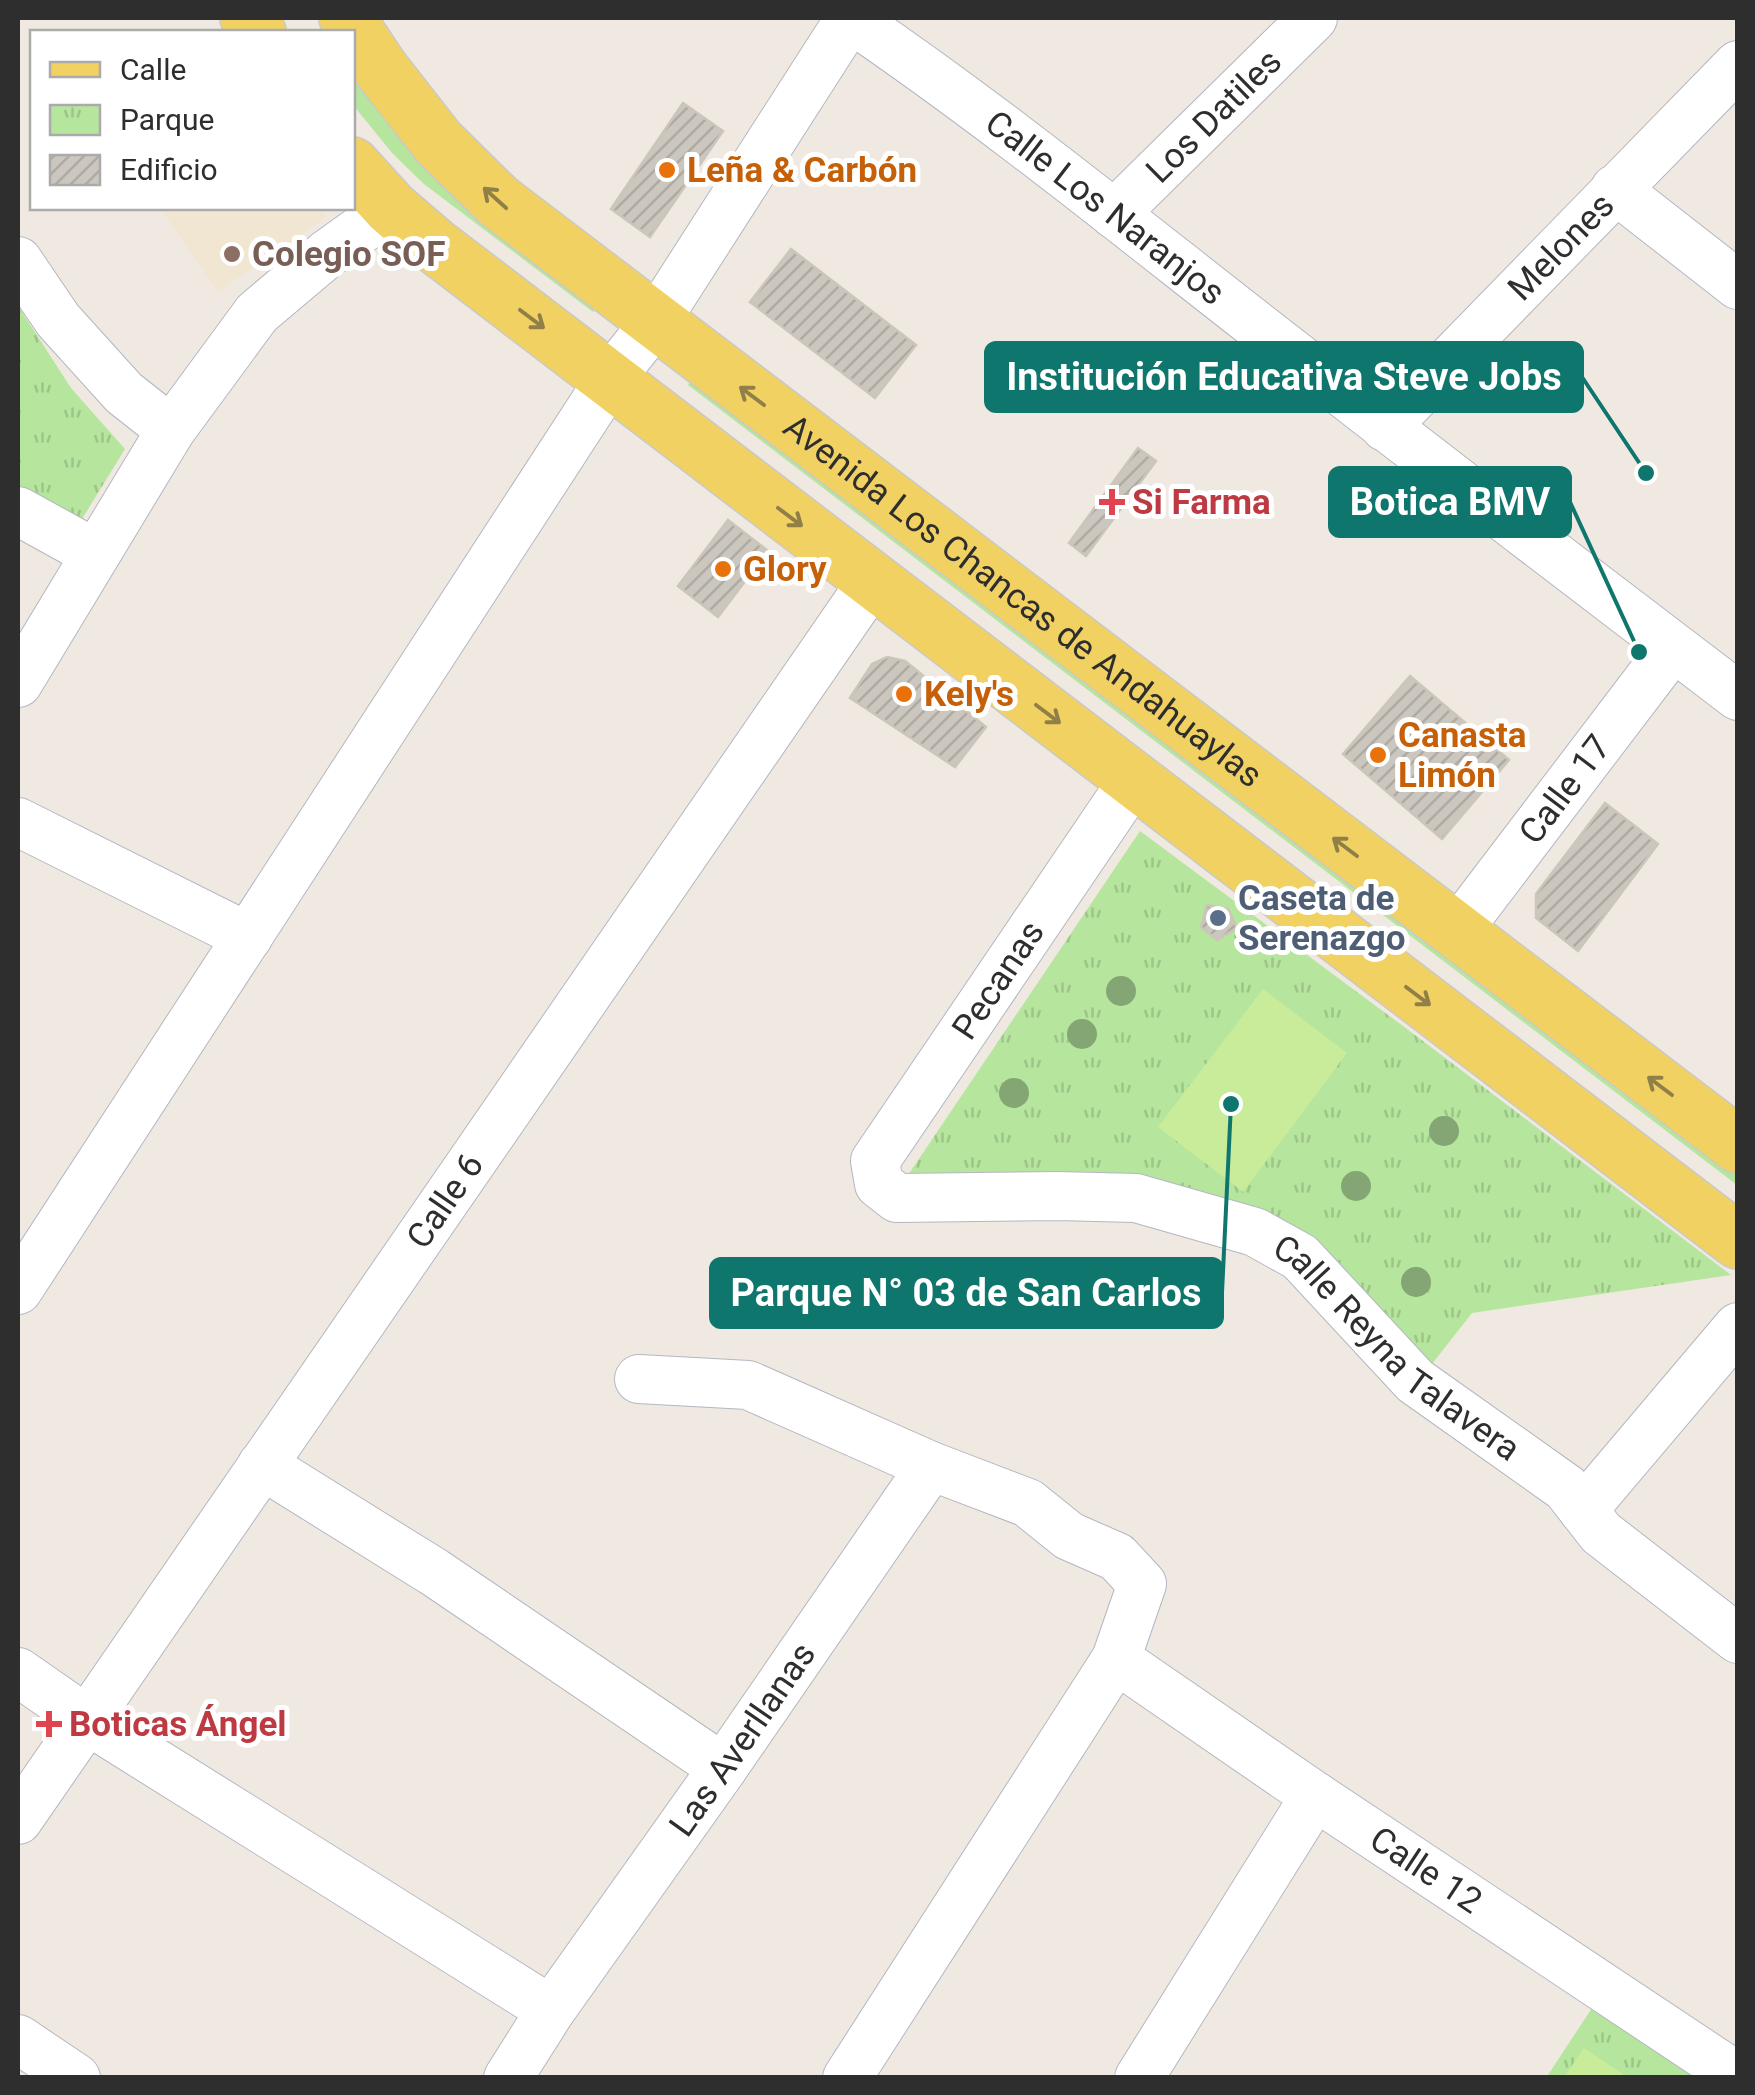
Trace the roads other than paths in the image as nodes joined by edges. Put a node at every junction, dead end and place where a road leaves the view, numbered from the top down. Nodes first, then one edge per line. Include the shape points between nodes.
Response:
1 (347, 18) edge
2 (850, 18) edge
3 (1312, 18) edge
4 (1738, 65) edge
5 (355, 168) edge
6 (1615, 189) junction
7 (391, 208) junction
8 (1114, 214) junction
9 (18, 262) edge
10 (1738, 285) edge
11 (655, 322) junction
12 (610, 379) junction
13 (1385, 427) junction
14 (171, 430) junction
15 (18, 511) edge
16 (96, 554) junction
17 (873, 580) junction
18 (1673, 647) junction
19 (18, 682) edge
20 (1738, 696) edge
21 (1134, 779) junction
22 (18, 822) edge
23 (1456, 932) junction
24 (248, 936) junction
25 (1738, 1145) edge
26 (879, 1184) joint
27 (1738, 1240) edge
28 (18, 1290) edge
29 (1738, 1326) edge
30 (639, 1379) dead end
31 (262, 1465) junction
32 (931, 1466) junction
33 (1583, 1510) junction
34 (1738, 1639) edge
35 (1116, 1659) junction
36 (18, 1672) edge
37 (86, 1720) junction
38 (722, 1768) junction
39 (1315, 1796) junction
40 (18, 1820) edge
41 (552, 2010) junction
42 (18, 2039) edge
43 (1738, 2077) edge
44 (76, 2078) edge
45 (508, 2078) edge
46 (848, 2078) edge
47 (1139, 2078) edge

11 -> 1 main road, Avenida Los Chancas de Andahuaylas via 498,201 450,154
2 - 8 street, Calle Los Naranjos
2 - 11 street
3 - 8 street, Los Datiles
4 - 6 street, Melones
5 - 7 main road, Avenida Los Chancas de Andahuaylas
6 - 10 street
6 - 13 street, Melones
7 -> 12 main road, Avenida Los Chancas de Andahuaylas
7 - 14 street via 257,312
8 - 13 street, Calle Los Naranjos
9 - 14 street via 58,320 124,393
11 - 12 street
23 -> 11 main road, Avenida Los Chancas de Andahuaylas
12 -> 17 main road, Avenida Los Chancas de Andahuaylas
12 - 24 street
13 - 18 street, Calle Los Naranjos
14 - 16 street
15 - 16 street
16 - 19 street
17 -> 21 main road, Avenida Los Chancas de Andahuaylas
17 - 31 street, Calle 6
18 - 20 street, Calle Los Naranjos
18 - 23 street, Calle 17
21 - 26 street, Pecanas via 875,1161
21 -> 27 main road, Avenida Los Chancas de Andahuaylas
22 - 24 street
25 -> 23 main road, Avenida Los Chancas de Andahuaylas
24 - 28 street
26 - 33 street, Calle Reyna Talavera via 898,1198 1136,1198 1256,1232 1300,1257 1416,1381 1566,1488
29 - 33 street
30 - 32 street via 748,1386
31 - 37 street, Calle 6
31 - 38 street via 434,1572
32 - 35 street via 1028,1503 1069,1536 1117,1557 1142,1584
32 - 38 street, Las Averllanas
33 - 34 street, Calle Reyna Talavera via 1600,1533
35 - 39 street, Calle 12
35 - 46 street
36 - 37 street
37 - 40 street, Calle 6
37 - 41 street
38 - 41 street, Las Averllanas
39 - 43 street, Calle 12
39 - 47 street
41 - 45 street, Las Averllanas
42 - 44 street

